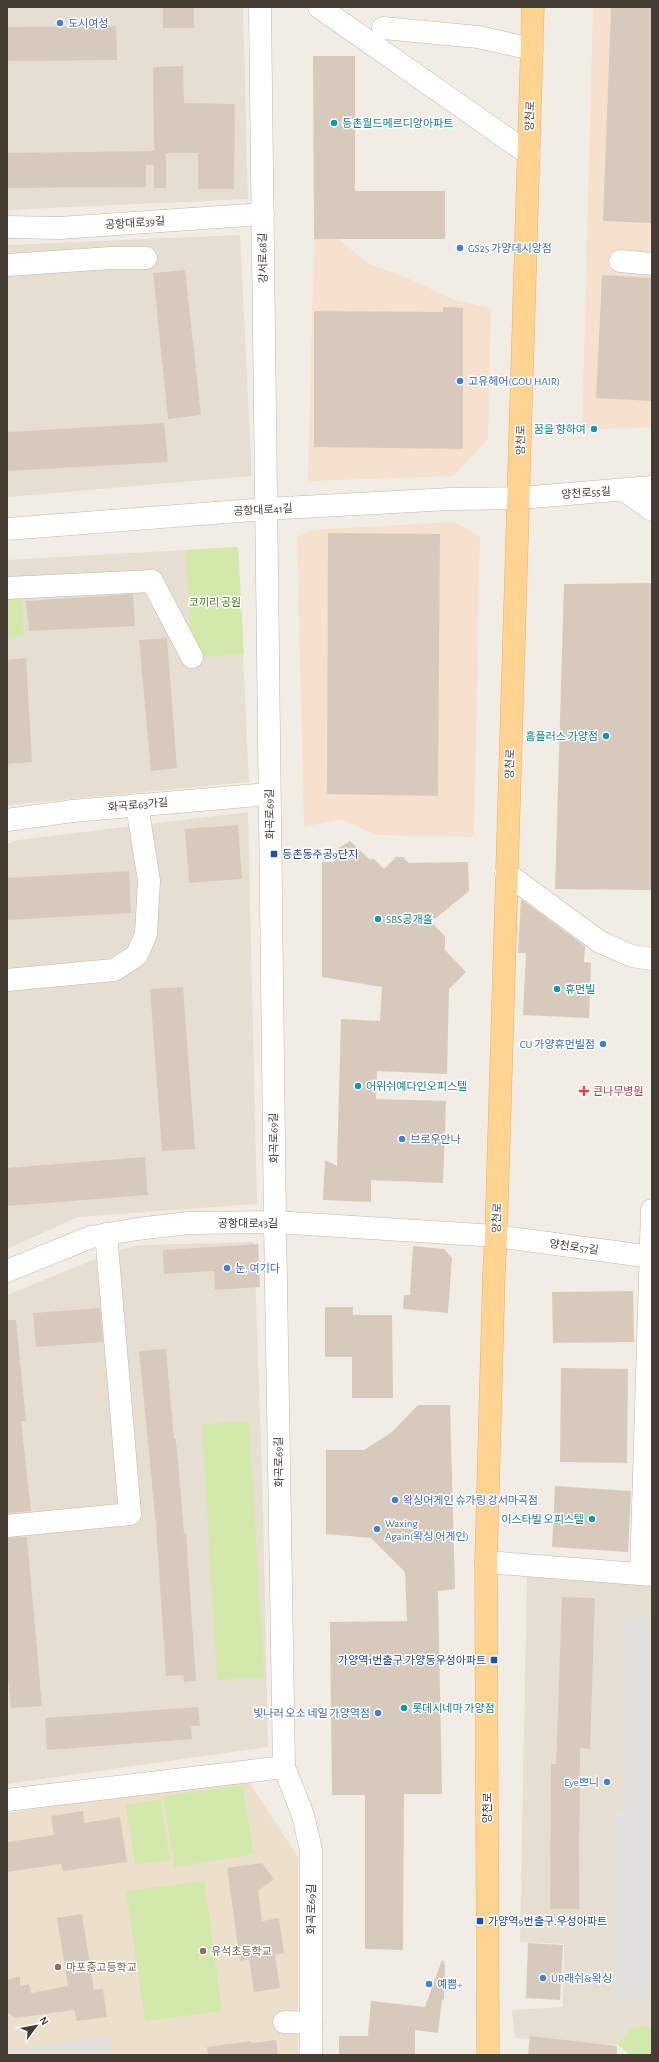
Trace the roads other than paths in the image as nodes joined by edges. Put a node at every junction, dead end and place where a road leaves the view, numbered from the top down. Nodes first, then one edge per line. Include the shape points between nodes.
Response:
1 (260, 7) edge
2 (319, 7) edge
3 (533, 7) edge
4 (383, 28) dead end
5 (532, 49) junction
6 (529, 154) junction
7 (263, 214) junction
8 (7, 227) edge
9 (146, 258) dead end
10 (620, 261) dead end
11 (652, 264) edge
12 (7, 265) edge
13 (652, 487) edge
14 (624, 490) junction
15 (520, 498) junction
16 (265, 509) junction
17 (652, 510) edge
18 (7, 529) edge
19 (7, 588) edge
20 (192, 657) dead end
21 (269, 794) junction
22 (137, 805) junction
23 (7, 820) edge
24 (506, 873) junction
25 (652, 959) edge
26 (7, 980) edge
27 (652, 1210) edge
28 (275, 1222) junction
29 (106, 1234) junction
30 (496, 1236) junction
31 (652, 1257) edge
32 (7, 1271) edge
33 (7, 1526) edge
34 (486, 1562) junction
35 (647, 1574) edge
36 (284, 1767) junction
37 (7, 1800) edge
38 (284, 2022) dead end
39 (311, 2023) junction
40 (311, 2055) edge
41 (488, 2055) edge

1 - 7 street, 강서로68길
2 - 6 street
3 - 5 main road, 양천로
4 - 5 street via 478,37
5 - 6 main road, 양천로
6 - 15 main road, 양천로
7 - 8 street, 공항대로39길 via 60,228
7 - 16 street, 강서로68길
9 - 12 street
10 - 11 street
13 - 14 street, 양천로55길
14 - 15 street, 양천로55길
14 - 17 street
15 - 16 street, 공항대로41길 via 450,499
15 - 24 main road, 양천로
16 - 18 street, 공항대로41길
16 - 21 street, 화곡로69길
19 - 20 street via 152,581
21 - 22 street, 화곡로63가길
21 - 28 street, 화곡로69길
22 - 23 street, 화곡로63가길
22 - 26 street via 149,881 146,934 136,955 114,970
24 - 25 street via 600,942 632,956
24 - 30 main road, 양천로
27 - 31 street
28 - 29 street, 공항대로43길 via 188,1223
28 - 30 street, 공항대로43길
28 - 36 street, 화곡로69길
29 - 32 street, 공항대로43길 via 91,1237
29 - 33 street via 130,1514
30 - 31 street, 양천로57길
30 - 34 main road, 양천로
31 - 35 street
34 - 35 street
34 - 41 main road, 양천로
36 - 37 street
36 - 39 street, 화곡로69길 via 303,1815 311,1850
38 - 39 street
39 - 40 street, 화곡로69길

